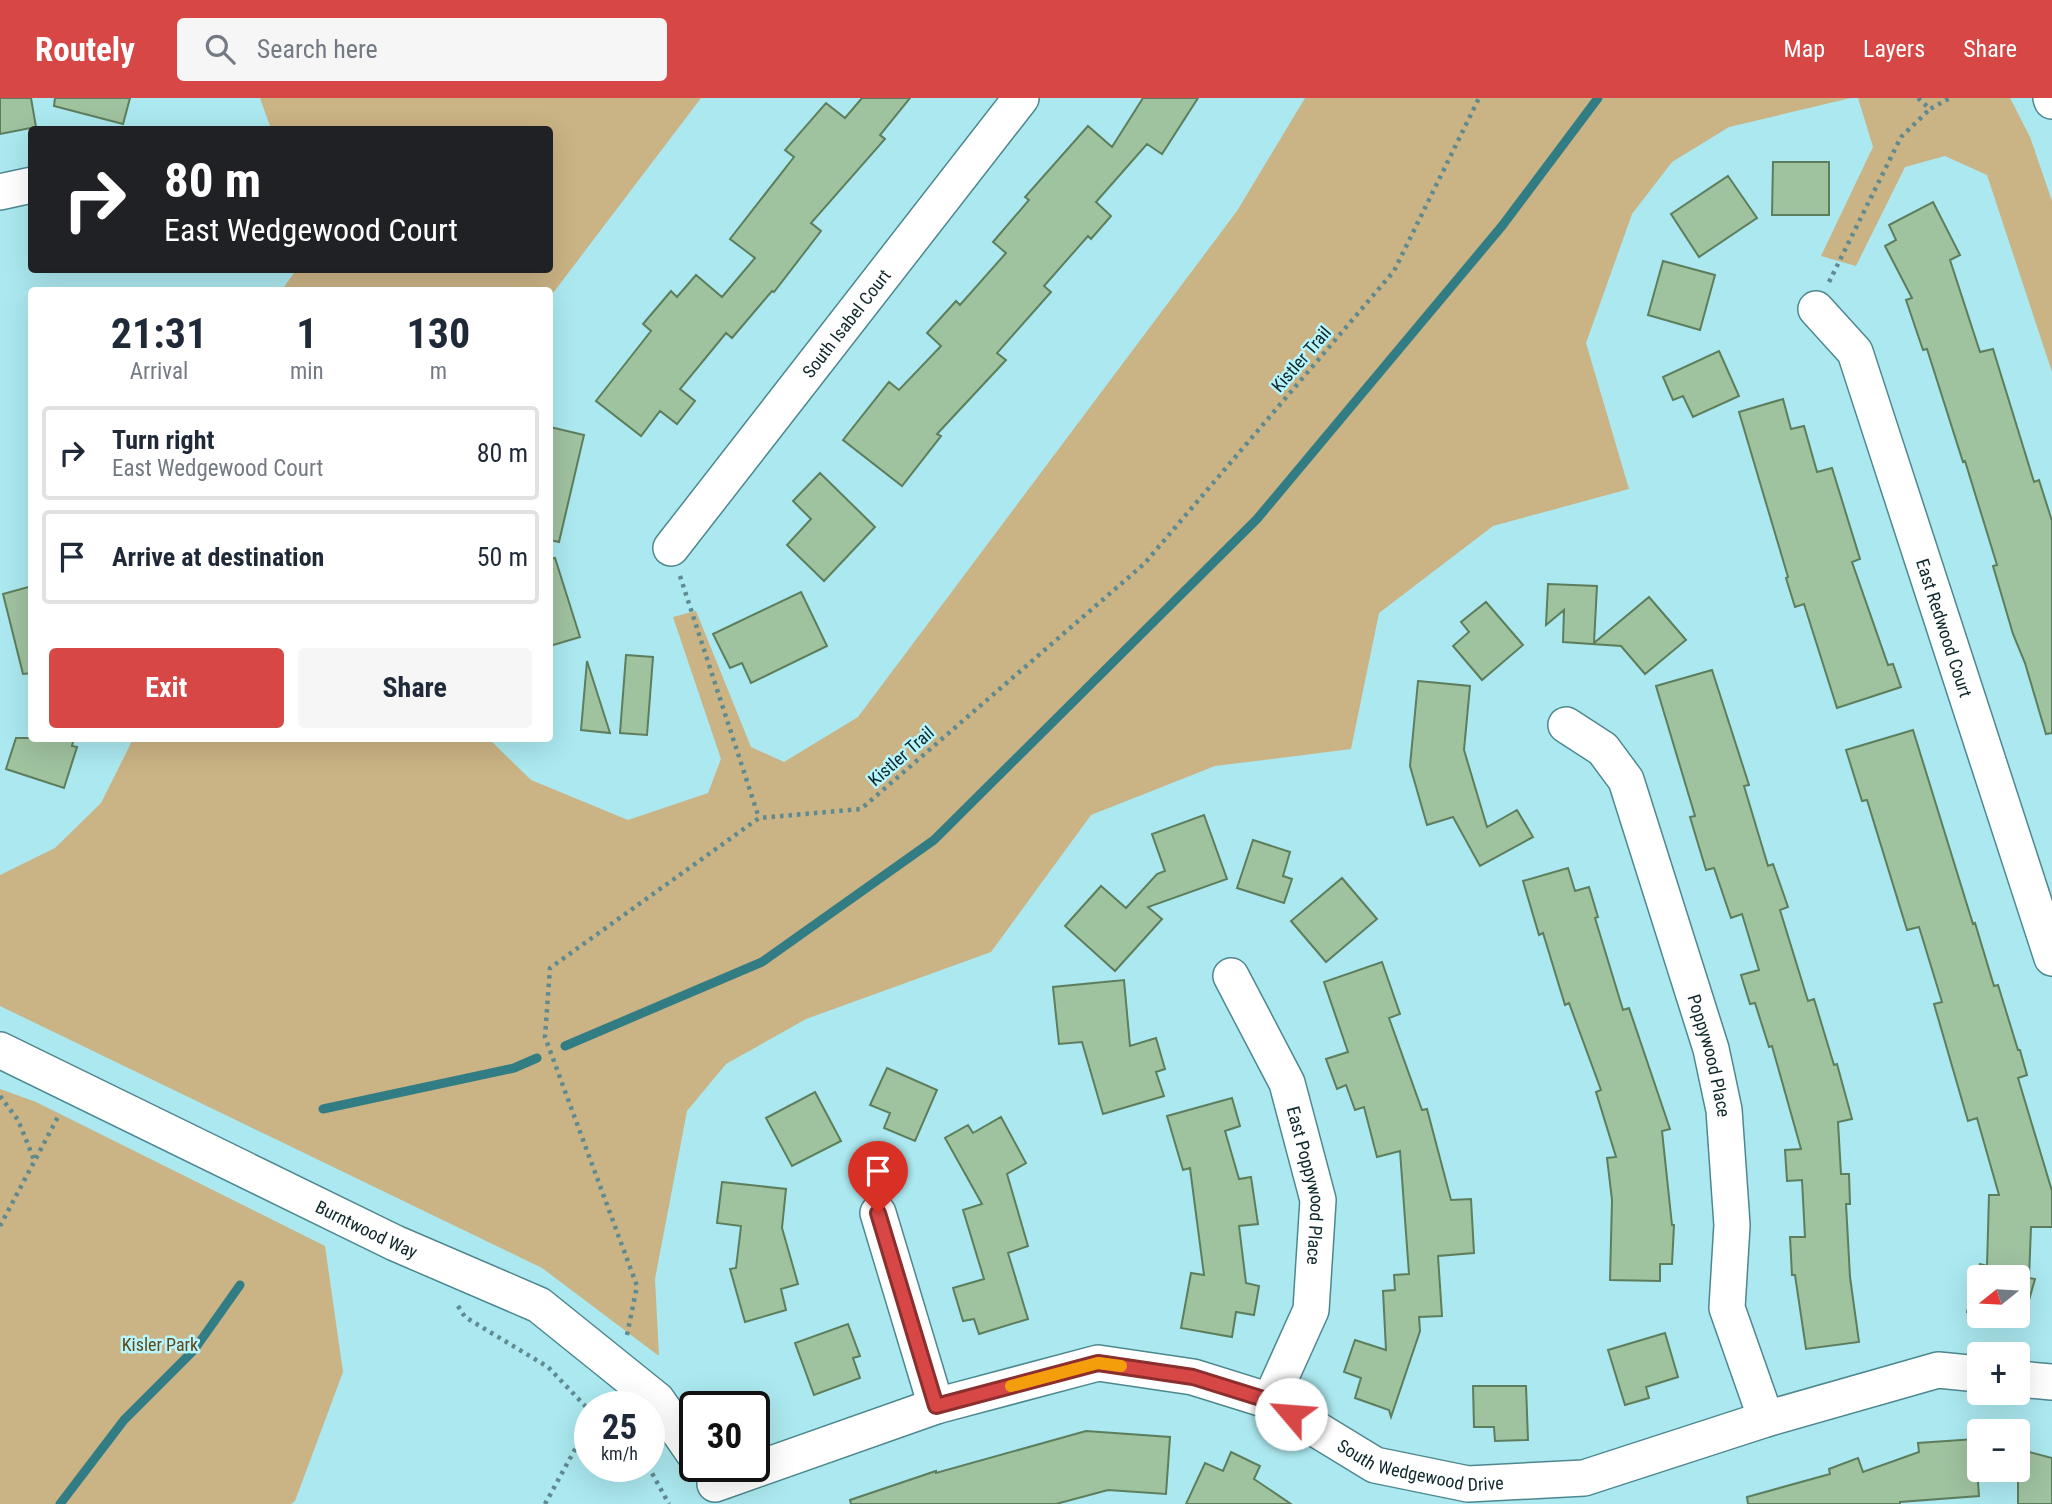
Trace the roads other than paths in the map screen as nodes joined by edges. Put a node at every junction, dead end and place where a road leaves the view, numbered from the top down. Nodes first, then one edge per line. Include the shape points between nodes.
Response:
1 (1021, 98) edge
2 (28, 187) edge
3 (0, 192) edge
4 (1816, 309) road end
5 (671, 548) road end
6 (1566, 725) dead end
7 (2052, 958) edge
8 (1231, 976) dead end
9 (0, 1050) edge
10 (878, 1213) dead end
11 (1967, 1373) edge
12 (2030, 1379) edge
13 (2052, 1382) edge
14 (1270, 1401) junction
15 (936, 1406) junction
16 (1766, 1419) junction
17 (679, 1432) edge
18 (714, 1485) edge

1 - 5 street, South Isabel Court
2 - 3 street
4 - 7 street, East Redwood Court via 1855,352
6 - 16 street, Poppywood Place via 1603,748 1626,780 1711,1049 1724,1110 1732,1225 1727,1308
8 - 14 street, East Poppywood Place via 1287,1083 1318,1200 1311,1310
9 - 17 street, Burntwood Way via 395,1243 539,1306 657,1400
10 - 15 street
11 - 16 street, South Wedgewood Drive via 1938,1370
12 - 13 street
14 - 15 street, South Wedgewood Drive via 1193,1377 1098,1363
14 - 16 street, South Wedgewood Drive via 1375,1465 1468,1483 1584,1478
15 - 18 street, South Wedgewood Drive

